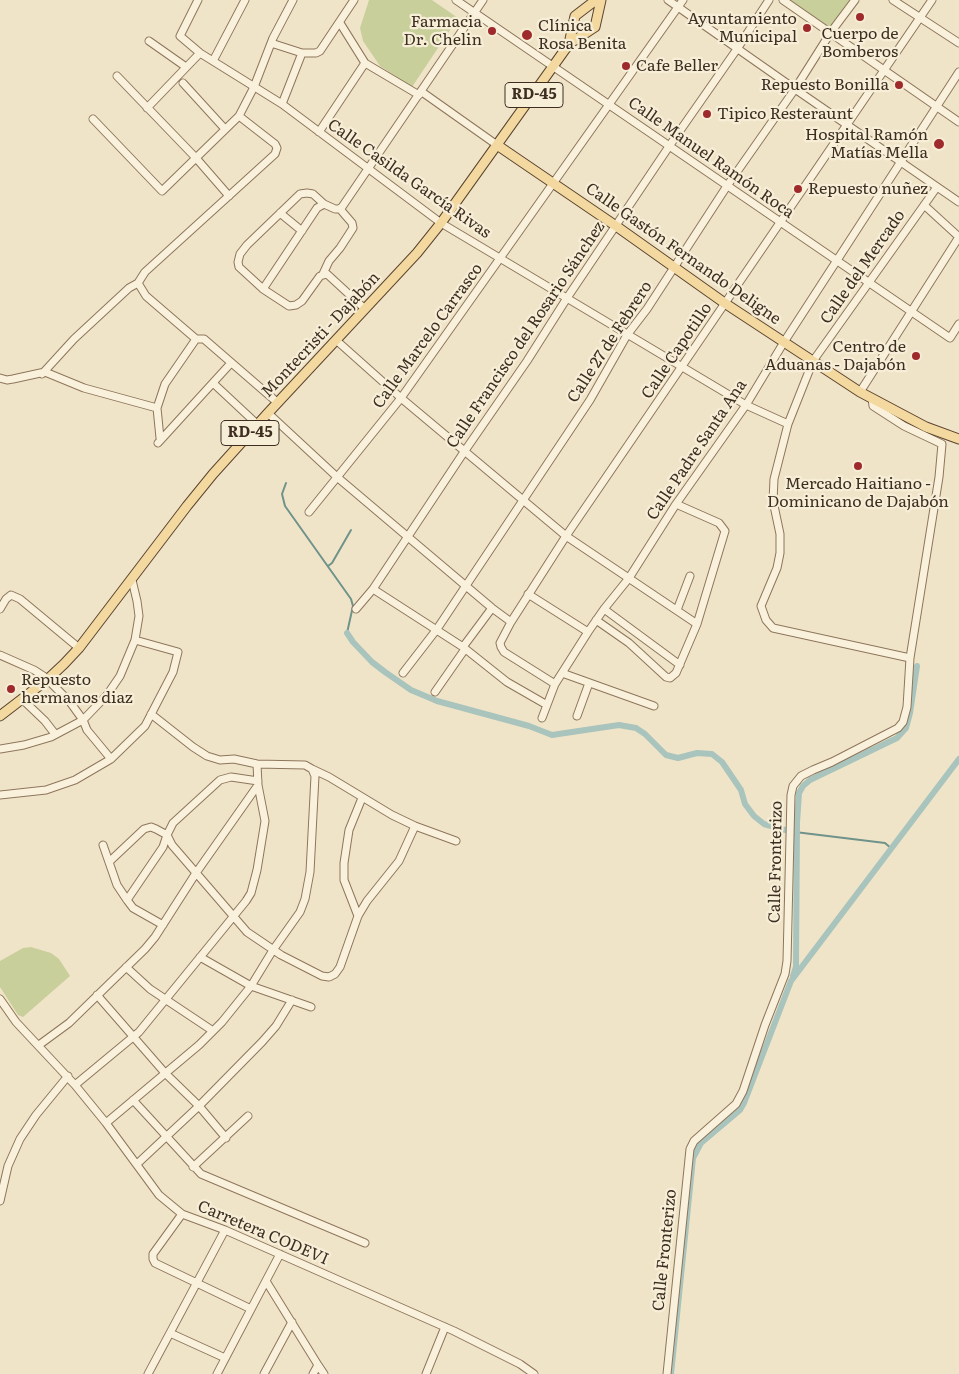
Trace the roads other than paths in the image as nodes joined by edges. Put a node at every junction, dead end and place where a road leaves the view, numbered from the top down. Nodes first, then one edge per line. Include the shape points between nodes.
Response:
1 (198, 0) edge
2 (245, 0) edge
3 (293, 0) edge
4 (354, 0) edge
5 (456, 0) edge
6 (483, 0) edge
7 (596, 0) edge
8 (601, 0) edge
9 (668, 0) edge
10 (683, 0) edge
11 (769, 0) edge
12 (783, 0) edge
13 (855, 0) edge
14 (893, 0) edge
15 (932, 0) edge
16 (678, 7) junction
17 (474, 13) junction
18 (920, 18) junction
19 (340, 23) junction
20 (831, 32) junction
21 (149, 41) dead end
22 (959, 43) edge
23 (271, 44) junction
24 (569, 44) junction
25 (737, 49) junction
26 (200, 53) junction
27 (302, 53) junction
28 (213, 61) junction
29 (365, 63) junction
30 (554, 66) junction
31 (186, 67) junction
32 (886, 70) junction
33 (959, 72) edge
34 (117, 76) dead end
35 (183, 84) dead end
36 (254, 86) junction
37 (795, 89) junction
38 (420, 94) junction
39 (282, 104) junction
40 (608, 104) junction
41 (937, 106) junction
42 (148, 108) junction
43 (239, 116) junction
44 (93, 118) dead end
45 (959, 122) edge
46 (847, 126) junction
47 (225, 129) junction
48 (319, 132) junction
49 (497, 145) junction
50 (670, 146) junction
51 (196, 158) junction
52 (900, 162) junction
53 (369, 168) junction
54 (554, 183) junction
55 (727, 186) junction
56 (937, 187) junction
57 (228, 196) junction
58 (959, 202) edge
59 (324, 204) junction
60 (924, 205) junction
61 (340, 208) junction
62 (280, 213) junction
63 (779, 222) junction
64 (441, 223) junction
65 (616, 226) junction
66 (302, 230) junction
67 (959, 237) edge
68 (501, 259) junction
69 (837, 262) junction
70 (675, 268) junction
71 (323, 274) junction
72 (138, 283) junction
73 (868, 283) junction
74 (262, 289) junction
75 (567, 298) junction
76 (726, 304) junction
77 (366, 308) junction
78 (911, 312) junction
79 (959, 324) edge
80 (627, 335) junction
81 (196, 339) junction
82 (336, 340) junction
83 (784, 342) junction
84 (813, 361) junction
85 (231, 363) junction
86 (683, 367) junction
87 (42, 374) junction
88 (0, 378) edge
89 (213, 383) junction
90 (860, 392) junction
91 (401, 398) junction
92 (872, 398) junction
93 (278, 403) junction
94 (746, 405) junction
95 (157, 408) junction
96 (268, 413) junction
97 (258, 424) junction
98 (788, 424) junction
99 (959, 439) edge
100 (464, 452) junction
101 (337, 477) junction
102 (522, 501) junction
103 (676, 504) junction
104 (310, 512) dead end
105 (566, 536) junction
106 (407, 537) junction
107 (690, 576) dead end
108 (629, 578) junction
109 (132, 580) junction
110 (465, 585) junction
111 (373, 589) junction
112 (528, 594) junction
113 (492, 608) junction
114 (0, 609) edge
115 (356, 609) dead end
116 (604, 609) junction
117 (677, 610) junction
118 (596, 620) junction
119 (511, 622) junction
120 (697, 624) junction
121 (437, 629) junction
122 (588, 632) junction
123 (134, 640) junction
124 (79, 648) junction
125 (464, 648) junction
126 (0, 655) edge
127 (910, 658) junction
128 (680, 665) junction
129 (403, 673) dead end
130 (562, 673) junction
131 (48, 679) junction
132 (589, 683) junction
133 (555, 684) junction
134 (435, 692) dead end
135 (22, 699) junction
136 (547, 705) junction
137 (654, 706) dead end
138 (151, 714) junction
139 (0, 716) edge
140 (577, 716) dead end
141 (542, 718) dead end
142 (82, 720) junction
143 (55, 734) junction
144 (0, 749) edge
145 (111, 759) junction
146 (257, 764) junction
147 (312, 769) junction
148 (258, 783) junction
149 (0, 795) edge
150 (362, 798) junction
151 (415, 826) junction
152 (167, 835) junction
153 (456, 841) dead end
154 (103, 845) dead end
155 (109, 862) junction
156 (196, 873) junction
157 (127, 900) junction
158 (232, 916) junction
159 (358, 916) junction
160 (162, 925) junction
161 (273, 950) junction
162 (200, 957) junction
163 (126, 966) junction
164 (251, 986) junction
165 (97, 995) junction
166 (0, 999) edge
167 (165, 1000) junction
168 (292, 1000) junction
169 (312, 1007) dead end
170 (213, 1031) junction
171 (133, 1037) junction
172 (39, 1046) junction
173 (165, 1073) junction
174 (68, 1076) junction
175 (75, 1085) junction
176 (133, 1100) junction
177 (199, 1106) junction
178 (248, 1116) dead end
179 (106, 1123) junction
180 (166, 1137) junction
181 (226, 1138) junction
182 (137, 1164) junction
183 (193, 1167) junction
184 (0, 1201) edge
185 (182, 1214) junction
186 (225, 1230) junction
187 (366, 1243) dead end
188 (280, 1254) junction
189 (266, 1281) junction
190 (198, 1282) junction
191 (251, 1309) junction
192 (292, 1322) junction
193 (445, 1327) junction
194 (170, 1333) junction
195 (225, 1358) junction
196 (318, 1365) junction
197 (148, 1374) edge
198 (217, 1374) edge
199 (264, 1374) edge
200 (313, 1374) edge
201 (324, 1374) edge
202 (426, 1374) edge
203 (534, 1374) edge
204 (667, 1374) edge

1 - 26 street, Calle Casilda García Rivas via 180,36
2 - 28 street
3 - 23 street
4 - 19 street
5 - 17 street, Calle Manuel Ramón Roca
6 - 17 street
7 - 24 main road, RD-45 via 575,16
8 - 24 main road, RD-45 via 595,27
9 - 16 street
10 - 16 street, Calle Marcelo Carrasco
11 - 25 street, Calle Francisco del Rosario Sánchez
12 - 20 street
13 - 20 street, Calle 27 de Febrero
14 - 18 street
15 - 18 street, Calle Capotillo
16 - 25 street
16 - 40 street, Calle Marcelo Carrasco
17 - 30 street, Calle Manuel Ramón Roca
17 - 38 street
18 - 22 street
18 - 32 street, Calle Capotillo
19 - 27 street via 320,51 316,54
19 - 29 street
20 - 32 street
20 - 37 street, Calle 27 de Febrero
21 - 31 street
23 - 27 street
23 - 36 street
24 - 30 main road, RD-45
25 - 37 street
25 - 50 street, Calle Francisco del Rosario Sánchez
26 - 28 street, Calle Casilda García Rivas
26 - 31 street
27 - 39 street
28 - 36 street, Calle Casilda García Rivas
29 - 38 street, Calle Gastón Fernando Deligne
29 - 48 street
30 - 40 street, Calle Manuel Ramón Roca
30 - 49 main road, RD-45
31 - 42 street
32 - 41 street
32 - 46 street, Calle Capotillo
33 - 41 street, Calle Padre Santa Ana
34 - 42 street
35 - 47 street
36 - 39 street, Calle Casilda García Rivas
36 - 43 street
37 - 46 street
37 - 55 street, Calle 27 de Febrero
38 - 49 street, Calle Gastón Fernando Deligne
38 - 53 street
39 - 48 street, Calle Casilda García Rivas
40 - 50 street, Calle Manuel Ramón Roca
40 - 54 street, Calle Marcelo Carrasco
41 - 45 street
41 - 52 street, Calle Padre Santa Ana
42 - 51 street
43 - 47 street
43 - 57 street via 277,148 275,154
44 - 51 street via 162,191
46 - 52 street
46 - 63 street, Calle Capotillo
47 - 51 street
48 - 53 street, Calle Casilda García Rivas
49 - 54 main road, Calle Gastón Fernando Deligne
49 - 64 main road, Montecristi - Dajabón / RD-45
50 - 55 street, Calle Manuel Ramón Roca
50 - 65 street, Calle Francisco del Rosario Sánchez
51 - 57 street
52 - 56 street
52 - 69 street, Calle Padre Santa Ana
53 - 61 street
53 - 64 street, Calle Casilda García Rivas
54 - 65 main road, Calle Gastón Fernando Deligne
54 - 68 street, Calle Marcelo Carrasco
55 - 63 street, Calle Manuel Ramón Roca
55 - 70 street, Calle 27 de Febrero
56 - 58 street
56 - 60 street, Calle del Mercado
57 - 72 street
59 - 61 street
59 - 62 street via 317,197 300,194
59 - 66 street via 317,208
60 - 67 street
60 - 73 street, Calle del Mercado
61 - 71 street via 353,228
62 - 66 street
62 - 74 street via 247,245 238,262 239,267
63 - 69 street, Calle Manuel Ramón Roca
63 - 76 street, Calle Capotillo
64 - 68 street, Calle Casilda García Rivas
64 - 77 main road, Montecristi - Dajabón / RD-45 via 417,254
65 - 70 main road, Calle Gastón Fernando Deligne
65 - 75 street, Calle Francisco del Rosario Sánchez
66 - 74 street
67 - 78 street
68 - 75 street, Calle Casilda García Rivas
68 - 91 street, Calle Marcelo Carrasco
69 - 73 street, Calle Manuel Ramón Roca
69 - 83 street, Calle Padre Santa Ana
70 - 76 main road, Calle Gastón Fernando Deligne
70 - 80 street, Calle 27 de Febrero
71 - 74 street via 296,305 289,306
71 - 77 street via 330,276
72 - 81 street via 146,296
72 - 87 street via 74,340
73 - 78 street, Calle Manuel Ramón Roca
73 - 84 street, Calle del Mercado
75 - 80 street, Calle Casilda García Rivas
75 - 100 street, Calle Francisco del Rosario Sánchez via 528,361
76 - 83 main road, Calle Gastón Fernando Deligne
76 - 86 street, Calle Capotillo
77 - 82 main road, Montecristi - Dajabón / RD-45
78 - 79 street, Calle Manuel Ramón Roca via 950,338
78 - 90 street
80 - 86 street, Calle Casilda García Rivas
80 - 102 street, Calle 27 de Febrero via 590,400
81 - 85 street via 204,339
81 - 95 street via 165,384
82 - 91 street
82 - 93 main road, Montecristi - Dajabón / RD-45
83 - 84 main road, Calle Gastón Fernando Deligne
83 - 94 street, Calle Padre Santa Ana
84 - 90 main road, Calle Gastón Fernando Deligne
84 - 98 street, Calle del Mercado
85 - 89 street
85 - 93 street
86 - 94 street, Calle Casilda García Rivas
86 - 105 street, Calle Capotillo
87 - 88 street via 7,380
87 - 95 street via 45,372 84,388
89 - 95 street via 159,441
89 - 97 street
90 - 92 main road, Calle Gastón Fernando Deligne
91 - 100 street
91 - 101 street, Calle Marcelo Carrasco
92 - 99 main road, Calle Gastón Fernando Deligne via 934,430
92 - 127 street, Calle Fronterizo via 873,406 888,416 942,444
93 - 96 main road, Montecristi - Dajabón / RD-45
94 - 98 street, Calle Casilda García Rivas
94 - 103 street, Calle Padre Santa Ana
96 - 97 main road, Montecristi - Dajabón / RD-45
96 - 101 street
97 - 109 main road, Montecristi - Dajabón / RD-45 via 187,506
98 - 127 street, Calle del Mercado via 774,479 780,553 761,606 766,620 773,628 785,632
100 - 102 street
100 - 106 street, Calle Francisco del Rosario Sánchez
101 - 104 street, Calle Marcelo Carrasco
101 - 106 street
102 - 105 street
102 - 110 street, Calle 27 de Febrero
103 - 108 street, Calle Padre Santa Ana
103 - 120 street via 719,523 725,531
105 - 108 street
105 - 112 street, Calle Capotillo
106 - 110 street
106 - 111 street, Calle Francisco del Rosario Sánchez
107 - 117 street
108 - 116 street, Calle Padre Santa Ana
108 - 117 street
109 - 123 street via 139,616
109 - 124 main road, Montecristi - Dajabón / RD-45
110 - 113 street
110 - 121 street, Calle 27 de Febrero
111 - 115 street, Calle Francisco del Rosario Sánchez
111 - 121 street
112 - 119 street, Calle Capotillo
112 - 122 street
113 - 119 street
113 - 125 street
114 - 124 street via 11,595 20,599
116 - 118 street, Calle Padre Santa Ana
116 - 128 street
117 - 120 street
118 - 122 street, Calle Padre Santa Ana
118 - 128 street via 629,643 666,677 674,677
119 - 133 street, Calle Capotillo via 500,643 504,652
120 - 128 street
121 - 125 street
121 - 129 street, Calle 27 de Febrero
122 - 130 street, Calle Padre Santa Ana
123 - 138 street via 178,652 173,672
123 - 142 street via 120,676 107,695
124 - 131 main road, Montecristi - Dajabón / RD-45
125 - 134 street
125 - 136 street via 507,682
126 - 131 street
127 - 204 street, Calle Fronterizo via 907,707 898,728 801,776 794,786 791,795 785,974 736,1104 694,1141 690,1149
130 - 132 street
130 - 133 street, Calle Padre Santa Ana
131 - 135 main road, Montecristi - Dajabón / RD-45
131 - 142 street
132 - 137 street
132 - 140 street
133 - 136 street, Calle Padre Santa Ana
135 - 139 main road, Montecristi - Dajabón / RD-45
135 - 143 street
136 - 141 street, Calle Padre Santa Ana
138 - 145 street via 146,726
138 - 146 street via 207,756
142 - 143 street
142 - 145 street
143 - 144 street via 24,746
145 - 149 street via 74,780 46,790
146 - 147 street via 305,765
146 - 148 street
147 - 150 street via 330,776
147 - 161 street via 315,776 310,872 305,899 300,912
148 - 152 street via 231,777 220,780 173,823
148 - 156 street
148 - 158 street via 265,821 257,870 251,892
150 - 151 street
150 - 159 street via 349,830 344,863 344,880
151 - 153 street
151 - 159 street via 399,860
152 - 155 street via 151,827 144,829
152 - 156 street
152 - 157 street via 163,847
154 - 155 street
155 - 157 street via 117,885
156 - 158 street
156 - 160 street
157 - 160 street via 133,908
158 - 161 street
158 - 162 street
159 - 161 street via 340,967 329,977
160 - 163 street via 145,949
161 - 164 street
162 - 164 street
162 - 167 street
163 - 165 street
163 - 167 street
164 - 168 street
164 - 170 street
165 - 171 street
165 - 172 street
166 - 172 street, Carretera CODEVI
167 - 170 street
167 - 171 street
168 - 169 street
168 - 177 street via 262,1042
170 - 173 street
171 - 173 street
171 - 175 street
172 - 174 street, Carretera CODEVI
173 - 176 street
173 - 177 street
174 - 175 street, Carretera CODEVI
174 - 184 street via 20,1139 8,1166
175 - 179 street, Carretera CODEVI
176 - 179 street
176 - 180 street
177 - 180 street
177 - 181 street
178 - 181 street
179 - 182 street, Carretera CODEVI
180 - 182 street
180 - 183 street
181 - 183 street
182 - 185 street, Carretera CODEVI via 159,1195
183 - 187 street via 201,1174
185 - 186 street, Carretera CODEVI
185 - 190 street via 153,1260 155,1264
186 - 188 street, Carretera CODEVI
186 - 190 street
188 - 189 street
188 - 193 street, Carretera CODEVI
189 - 191 street
189 - 192 street
190 - 191 street
190 - 194 street
191 - 195 street
192 - 196 street
192 - 199 street
193 - 202 street
193 - 203 street, Carretera CODEVI
194 - 195 street
194 - 197 street
195 - 198 street
196 - 200 street
196 - 201 street

